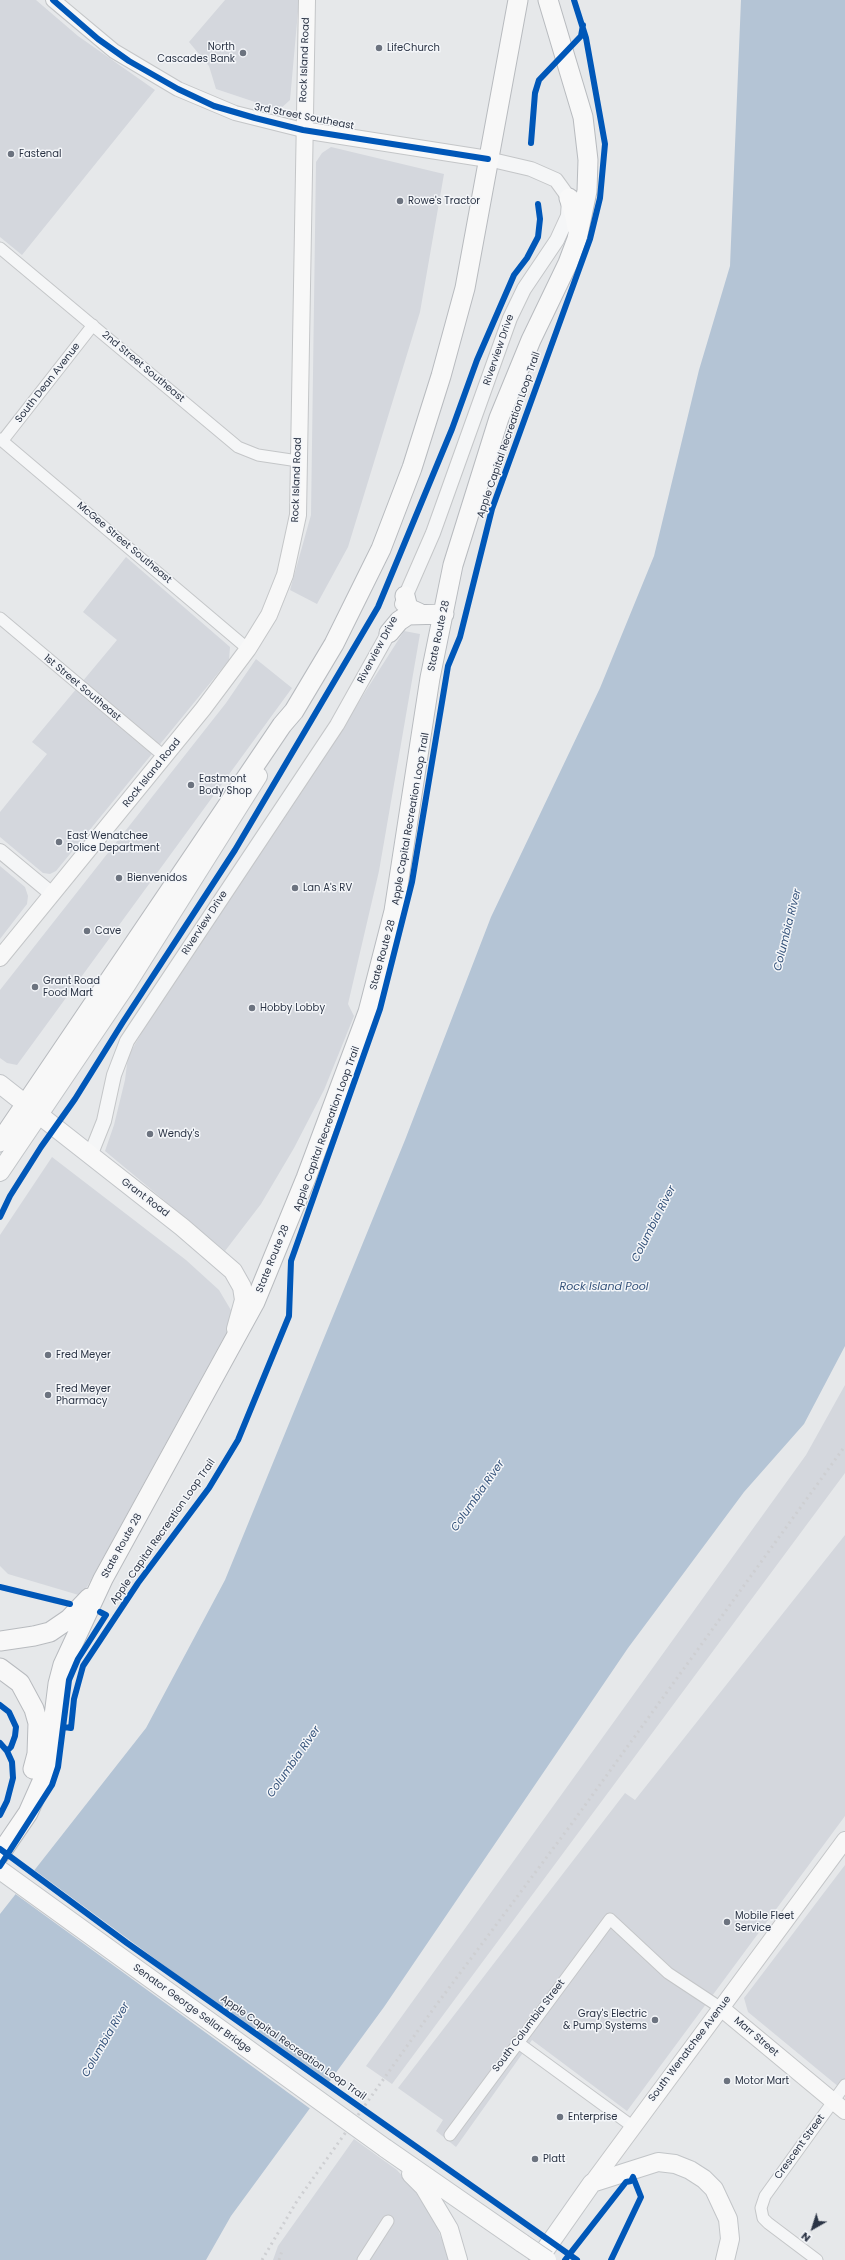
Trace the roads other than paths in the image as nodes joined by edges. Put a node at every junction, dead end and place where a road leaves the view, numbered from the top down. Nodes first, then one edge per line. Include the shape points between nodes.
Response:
1 (53, 0) edge
2 (307, 0) edge
3 (518, 0) edge
4 (548, 0) edge
5 (304, 130) junction
6 (488, 159) junction
7 (569, 198) junction
8 (577, 239) junction
9 (0, 248) edge
10 (93, 325) junction
11 (1, 439) edge
12 (298, 461) junction
13 (405, 596) junction
14 (419, 614) junction
15 (444, 614) junction
16 (0, 618) edge
17 (389, 633) junction
18 (248, 649) junction
19 (165, 757) junction
20 (0, 851) edge
21 (52, 894) junction
22 (0, 958) edge
23 (0, 1084) edge
24 (32, 1109) junction
25 (0, 1142) edge
26 (90, 1156) junction
27 (0, 1172) edge
28 (234, 1338) junction
29 (103, 1579) junction
30 (0, 1641) edge
31 (0, 1668) edge
32 (0, 1832) edge
33 (845, 1840) edge
34 (0, 1854) edge
35 (0, 1870) edge
36 (610, 1919) joint
37 (721, 2008) junction
38 (517, 2042) junction
39 (845, 2085) edge
40 (839, 2106) edge
41 (632, 2126) junction
42 (450, 2135) dead end
43 (385, 2148) junction
44 (592, 2183) junction
45 (388, 2221) dead end
46 (363, 2260) edge
47 (458, 2260) edge
48 (538, 2260) edge
49 (547, 2260) edge
50 (725, 2260) edge
51 (818, 2260) edge

1 - 5 street, 3rd Street Southeast via 114,51 178,89 235,113
2 - 5 main road, Rock Island Road
3 - 6 highway
4 - 8 highway, State Route 28 via 579,104 587,144 587,191
5 - 6 main road, 3rd Street Southeast
5 - 12 main road, Rock Island Road
6 - 7 street via 545,174 562,186
6 - 24 highway via 484,193 465,288 441,376 412,468 381,549 357,601 324,664 294,711 282,725
7 - 8 highway via 576,220
7 - 13 street, Riverview Drive via 568,216 564,227 524,289 510,318 433,533
8 - 15 highway, State Route 28 via 499,418 462,530
9 - 10 street, 2nd Street Southeast
10 - 11 street, South Dean Avenue
10 - 12 street, 2nd Street Southeast via 238,447 258,455
11 - 18 street, McGee Street Southeast
12 - 18 main road, Rock Island Road via 298,516 285,575 269,615
13 - 14 highway via 408,608
13 - 17 street, Riverview Drive
14 - 15 highway
14 - 17 highway via 404,617
15 - 28 highway, State Route 28 via 430,678 394,911 368,1012 306,1178 255,1302
16 - 19 street, 1st Street Southeast
17 - 26 street, Riverview Drive via 334,728 126,1041 114,1075 104,1121
18 - 19 main road, Rock Island Road
19 - 21 main road, Rock Island Road
20 - 21 street
21 - 22 main road, Rock Island Road
23 - 24 main road, Grant Road
24 - 25 highway
24 - 26 main road, Grant Road
24 - 27 main road
26 - 28 main road, Grant Road via 182,1227 233,1271 242,1287 244,1300
28 - 29 highway, State Route 28
29 - 30 highway via 78,1611 59,1627 34,1636
29 - 34 highway, State Route 28 via 63,1664 49,1756 41,1786 28,1813
31 - 32 highway via 13,1676 26,1691 38,1723 37,1754 30,1784
33 - 37 main road, South Wenatchee Avenue
35 - 43 main road, Senator George Sellar Bridge, bridge
36 - 37 street, Marr Street via 668,1973
36 - 38 street, South Columbia Street
37 - 40 main road, Marr Street
37 - 41 main road, South Wenatchee Avenue
38 - 41 street
38 - 42 street, South Columbia Street
39 - 40 street, Crescent Street
40 - 51 street, Crescent Street via 765,2196 761,2212 768,2223
41 - 44 main road, South Wenatchee Avenue
43 - 47 main road via 424,2187 449,2229
43 - 49 main road, bridge
44 - 48 main road, South Wenatchee Avenue
44 - 50 main road via 658,2162 675,2164 690,2170 714,2189 728,2219 730,2239
45 - 46 street

